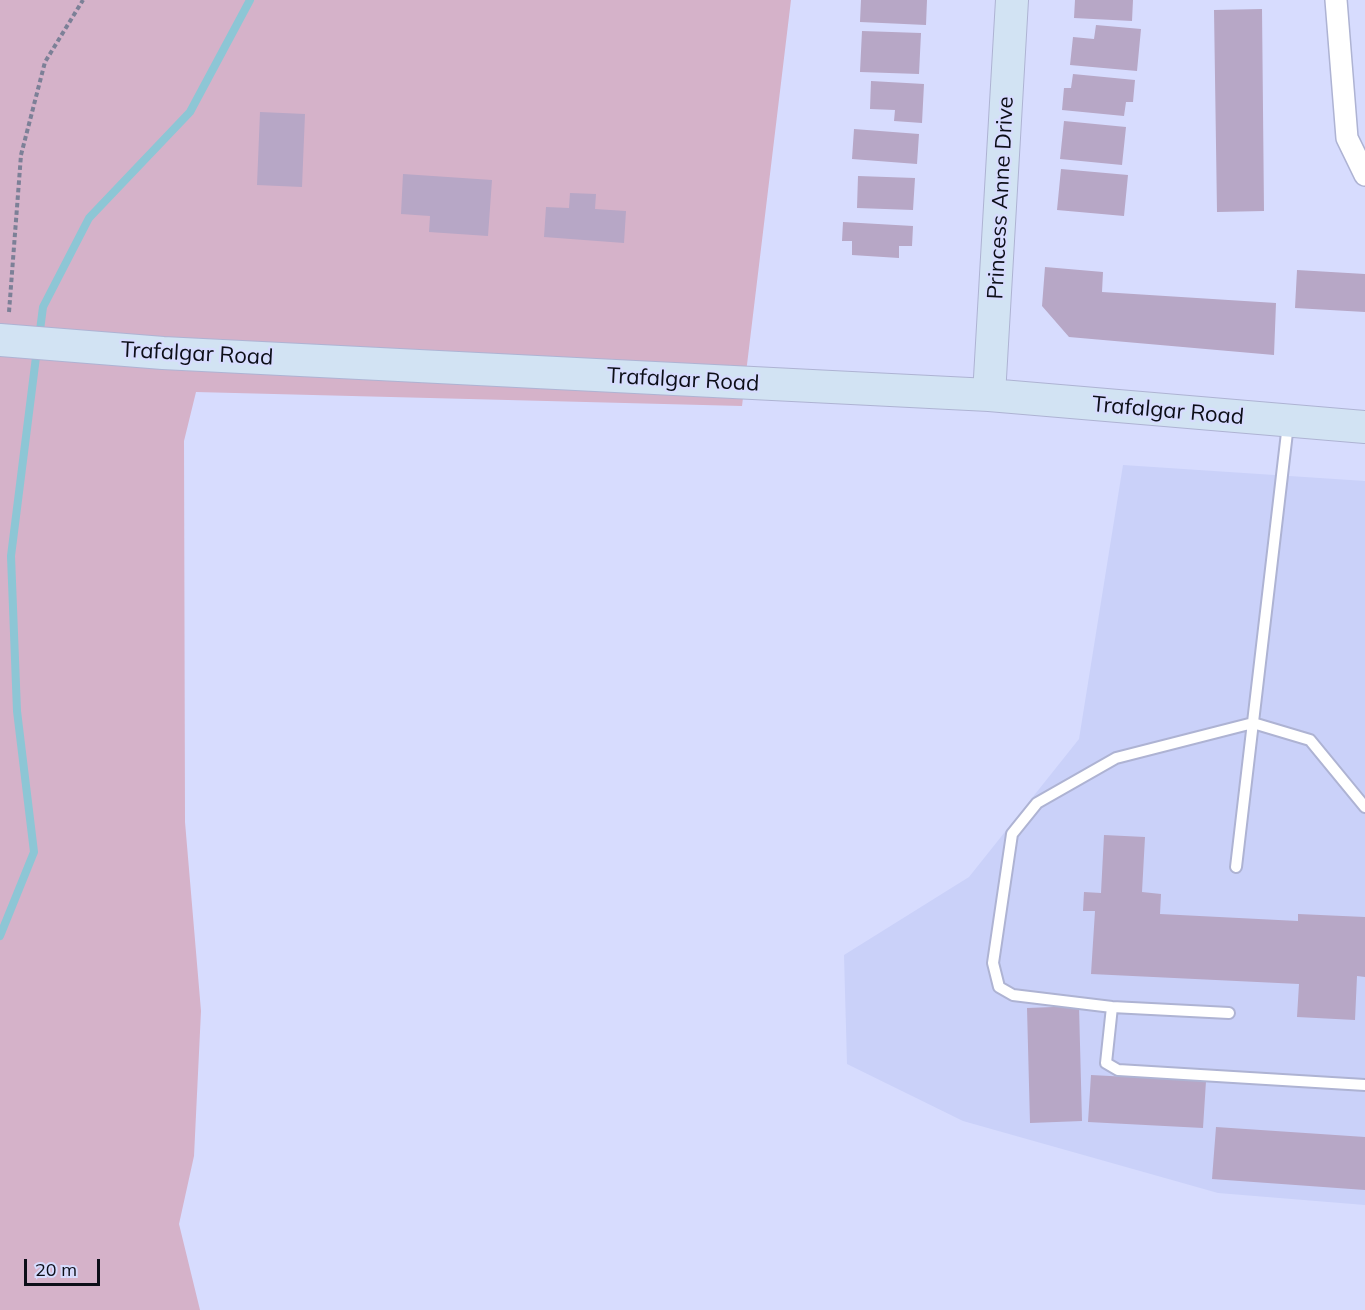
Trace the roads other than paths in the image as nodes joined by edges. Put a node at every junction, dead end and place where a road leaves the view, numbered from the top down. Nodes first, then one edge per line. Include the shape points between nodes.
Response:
1 (1012, 0) edge
2 (1336, 0) edge
3 (1365, 175) edge
4 (3, 340) edge
5 (989, 395) junction
6 (1288, 421) junction
7 (1365, 427) edge
8 (1253, 723) junction
9 (1365, 807) edge
10 (1236, 867) dead end
11 (1112, 1007) junction
12 (1229, 1013) dead end
13 (1365, 1085) edge

1 - 5 main road, Princess Anne Drive
2 - 3 street via 1347,138
4 - 5 main road, Trafalgar Road via 163,353
5 - 6 main road, Trafalgar Road
6 - 7 main road, Trafalgar Road
6 - 8 lane
8 - 9 lane via 1310,740
8 - 10 lane
8 - 11 lane via 1116,758 1037,803 1012,834 993,963 999,987 1013,995
11 - 12 lane
11 - 13 lane via 1106,1063 1118,1070

